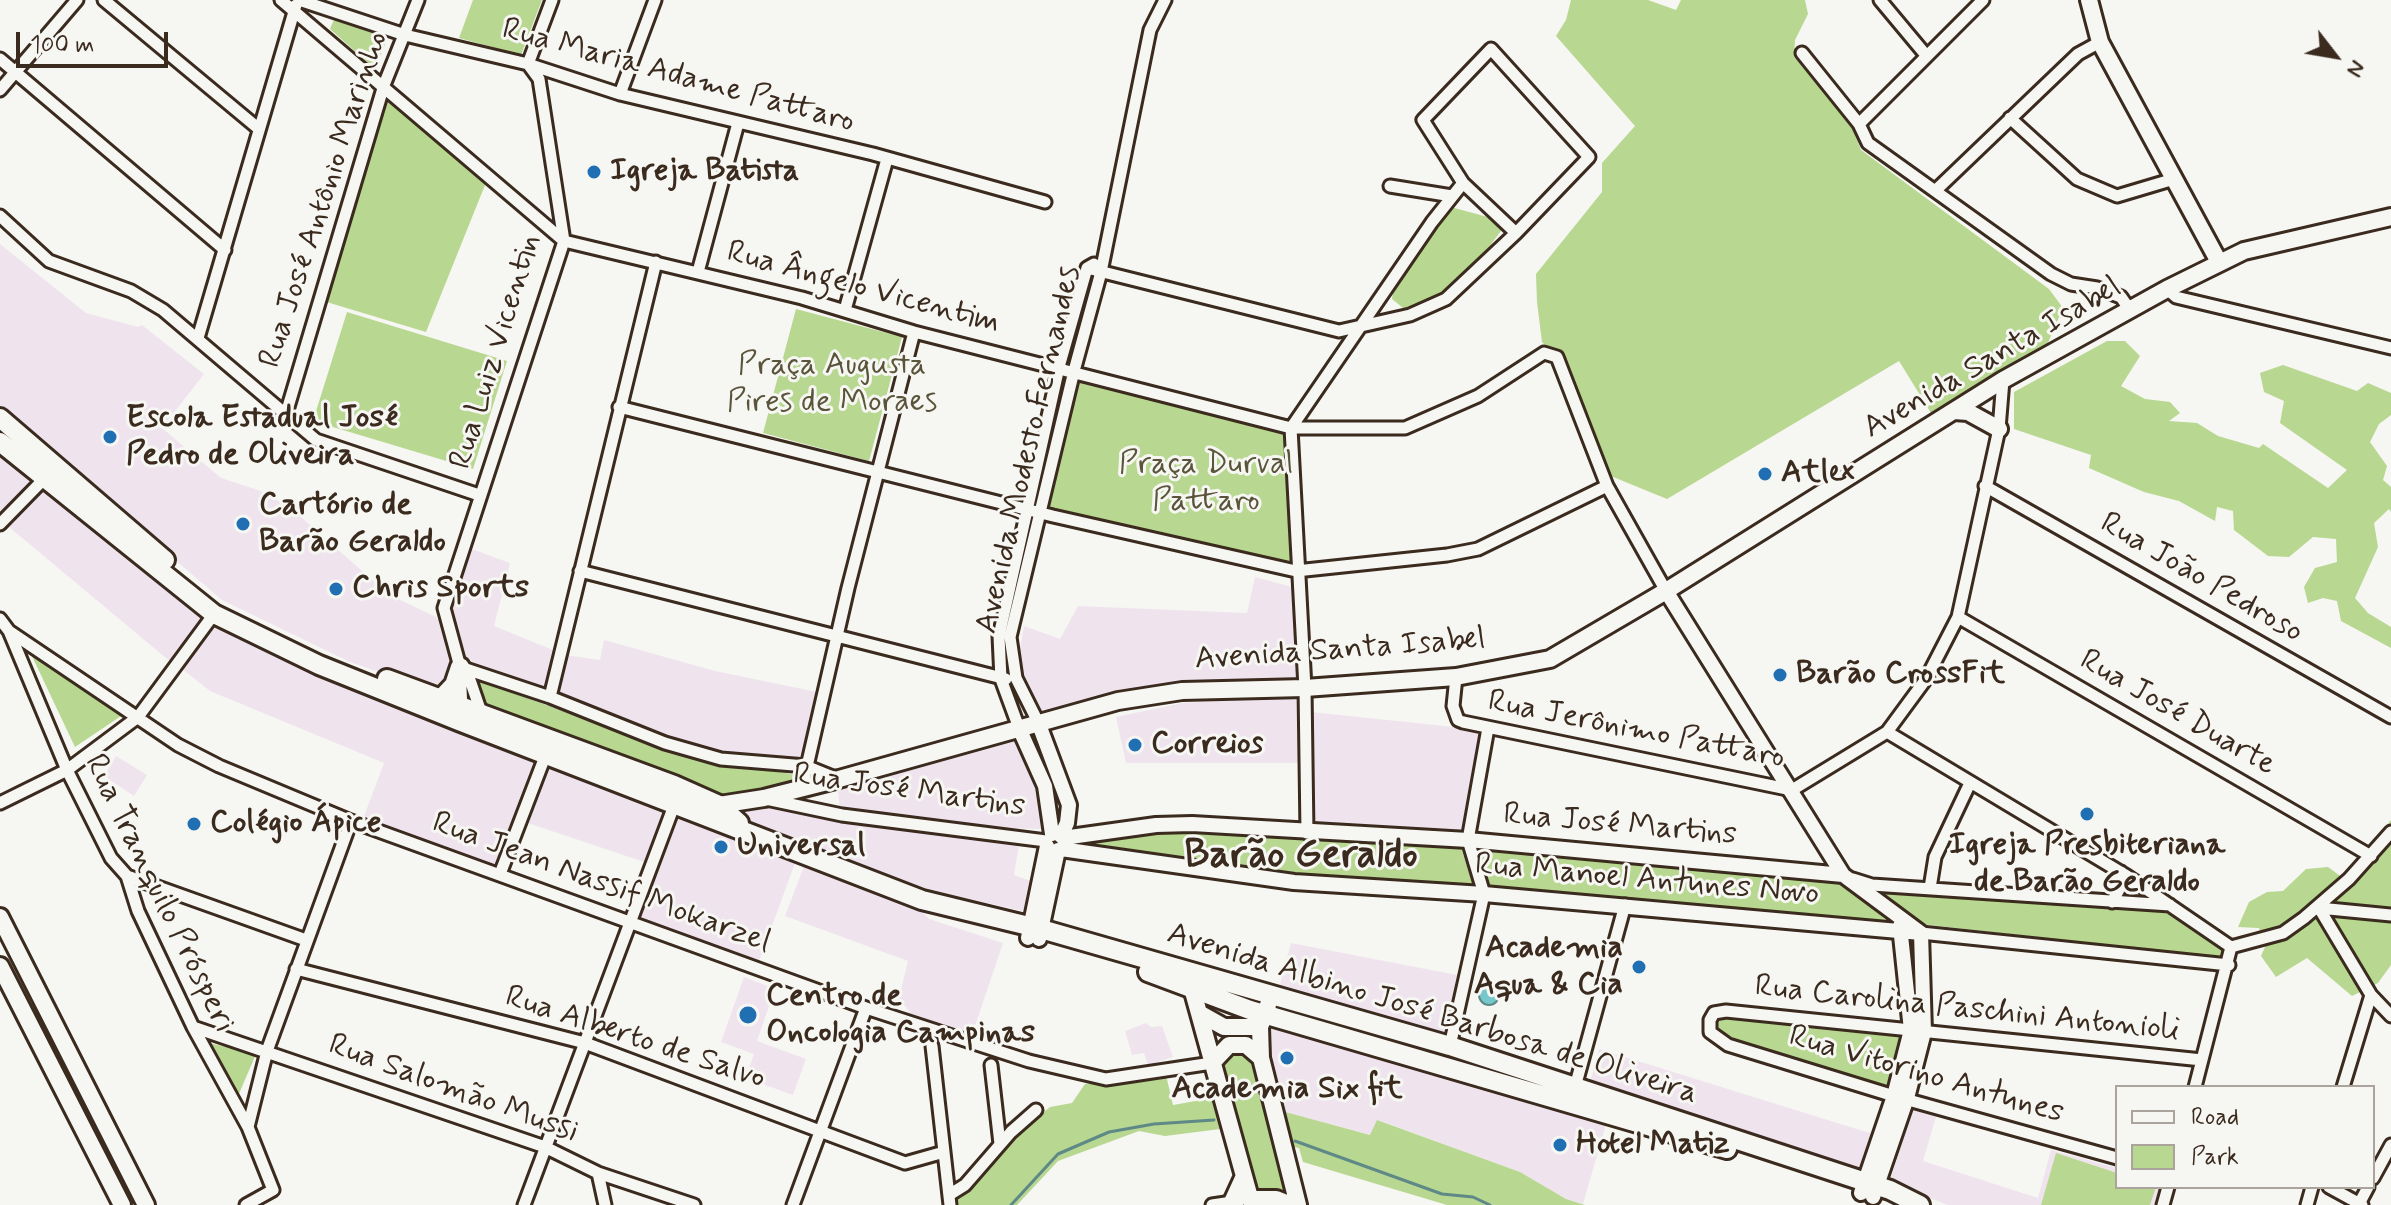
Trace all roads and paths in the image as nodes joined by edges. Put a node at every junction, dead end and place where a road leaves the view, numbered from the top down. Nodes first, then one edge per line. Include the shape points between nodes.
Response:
1 (77, 0) edge
2 (104, 0) edge
3 (281, 0) edge
4 (418, 0) edge
5 (552, 0) edge
6 (655, 0) edge
7 (1165, 0) edge
8 (1880, 0) edge
9 (1983, 0) edge
10 (2089, 0) edge
11 (297, 3) edge
12 (405, 35) junction
13 (2100, 42) junction
14 (1802, 53) dead end
15 (1925, 54) junction
16 (0, 59) edge
17 (528, 64) junction
18 (16, 72) junction
19 (384, 85) junction
20 (0, 90) edge
21 (620, 94) junction
22 (2010, 118) junction
23 (738, 123) junction
24 (1859, 124) junction
25 (259, 129) junction
26 (887, 159) junction
27 (2174, 179) junction
28 (1463, 183) junction
29 (1390, 186) dead end
30 (1935, 191) junction
31 (1452, 196) junction
32 (1045, 202) dead end
33 (0, 216) edge
34 (2391, 217) edge
35 (2374, 221) junction
36 (2391, 225) edge
37 (1516, 233) junction
38 (564, 241) junction
39 (225, 250) junction
40 (1103, 256) junction
41 (656, 262) junction
42 (2219, 262) junction
43 (1087, 268) junction
44 (698, 272) junction
45 (1101, 272) junction
46 (2167, 289) junction
47 (845, 310) junction
48 (2130, 310) junction
49 (1364, 325) junction
50 (914, 332) junction
51 (198, 338) junction
52 (2391, 348) edge
53 (1059, 367) junction
54 (1074, 371) junction
55 (2003, 380) junction
56 (619, 407) junction
57 (1954, 411) junction
58 (285, 417) junction
59 (0, 418) edge
60 (1291, 428) junction
61 (1999, 429) junction
62 (0, 442) edge
63 (23, 449) junction
64 (877, 473) junction
65 (44, 479) junction
66 (1607, 486) junction
67 (1985, 486) junction
68 (479, 495) junction
69 (1026, 509) junction
70 (1042, 513) junction
71 (0, 524) edge
72 (580, 571) junction
73 (1296, 571) junction
74 (1666, 591) junction
75 (214, 614) junction
76 (1958, 617) junction
77 (0, 619) edge
78 (9, 631) junction
79 (836, 636) junction
80 (460, 667) junction
81 (1456, 677) junction
82 (1016, 678) junction
83 (1001, 679) junction
84 (1305, 688) junction
85 (550, 697) junction
86 (440, 700) junction
87 (461, 715) junction
88 (482, 715) junction
89 (138, 717) junction
90 (2391, 717) edge
91 (1038, 722) junction
92 (1019, 728) junction
93 (1488, 728) junction
94 (1887, 732) junction
95 (546, 754) junction
96 (806, 766) junction
97 (67, 770) junction
98 (839, 779) junction
99 (1970, 783) junction
100 (802, 788) junction
101 (1792, 790) junction
102 (764, 798) junction
103 (0, 803) edge
104 (675, 803) junction
105 (719, 805) junction
106 (693, 809) junction
107 (351, 821) junction
108 (748, 832) junction
109 (2391, 832) edge
110 (1307, 833) junction
111 (1468, 840) junction
112 (1056, 842) junction
113 (2371, 856) junction
114 (2121, 872) junction
115 (500, 874) junction
116 (1843, 875) junction
117 (127, 876) junction
118 (1930, 888) junction
119 (1484, 894) junction
120 (2112, 902) junction
121 (1625, 905) junction
122 (2171, 905) junction
123 (2319, 908) junction
124 (2391, 915) edge
125 (1897, 916) junction
126 (0, 917) edge
127 (630, 923) junction
128 (1902, 932) junction
129 (1034, 933) junction
130 (1921, 933) junction
131 (306, 940) junction
132 (2231, 947) junction
133 (2229, 965) junction
134 (0, 966) edge
135 (296, 969) junction
136 (1236, 985) junction
137 (2371, 995) junction
138 (1200, 999) junction
139 (866, 1008) junction
140 (1726, 1011) joint
141 (1265, 1013) junction
142 (2391, 1016) edge
143 (193, 1027) junction
144 (1917, 1031) junction
145 (585, 1043) junction
146 (932, 1046) dead end
147 (1450, 1046) junction
148 (267, 1051) junction
149 (1261, 1058) junction
150 (2202, 1060) junction
151 (1212, 1063) junction
152 (991, 1065) dead end
153 (2196, 1085) edge
154 (2344, 1085) edge
155 (1575, 1087) junction
156 (1900, 1097) junction
157 (1036, 1110) dead end
158 (248, 1127) junction
159 (822, 1130) junction
160 (1000, 1144) junction
161 (2391, 1145) edge
162 (545, 1147) junction
163 (944, 1152) junction
164 (2115, 1157) edge
165 (598, 1173) junction
166 (2375, 1174) edge
167 (1243, 1178) junction
168 (1869, 1189) junction
169 (2333, 1189) edge
170 (950, 1200) edge
171 (1232, 1202) junction
172 (1251, 1202) edge
173 (2361, 1204) edge
174 (122, 1205) edge
175 (146, 1205) edge
176 (246, 1205) edge
177 (524, 1205) edge
178 (605, 1205) edge
179 (694, 1205) edge
180 (793, 1205) edge
181 (1212, 1205) edge
182 (1291, 1205) edge
183 (1298, 1205) edge
184 (1908, 1205) edge
185 (1920, 1205) edge

1 - 18 street
2 - 25 street
3 - 11 street, Rua Ângelo Vicentim
4 - 12 street, Rua José Antônio Marinho
5 - 17 street
6 - 21 street
7 - 40 street, Avenida Modesto Fernandes via 1150,30
8 - 15 street
9 - 15 street
10 - 13 main road
11 - 12 street, Rua Maria Adame Pattaro
11 - 19 street, Rua Ângelo Vicentim
11 - 25 street
12 - 17 street, Rua Maria Adame Pattaro
12 - 19 street, Rua José Antônio Marinho
13 - 22 street via 2078,54
13 - 27 main road
14 - 24 street
15 - 24 street
16 - 18 street
17 - 21 street, Rua Maria Adame Pattaro
17 - 38 street, Rua Luiz Vicentin via 539,79
18 - 20 street
18 - 39 street
19 - 38 street, Rua Ângelo Vicentim
19 - 58 street, Rua José Antônio Marinho
21 - 23 street, Rua Maria Adame Pattaro
22 - 27 street via 2077,179 2117,196
22 - 30 street
23 - 26 street, Rua Maria Adame Pattaro
23 - 44 street
24 - 30 street via 1868,143
25 - 39 street
26 - 32 street, Rua Maria Adame Pattaro
26 - 47 street
27 - 42 main road
28 - 31 street
28 - 37 street
28 - 37 street via 1423,120 1491,49 1589,157
29 - 31 street
30 - 48 street via 2051,274 2121,297
31 - 49 street
33 - 51 street via 49,261 144,297
34 - 35 main road, Avenida Santa Isabel
35 - 36 street
35 - 42 main road, Avenida Santa Isabel via 2244,251
37 - 49 street via 1446,299 1410,315
38 - 41 street, Rua Ângelo Vicentim
38 - 68 street, Rua Luiz Vicentin
39 - 51 street
40 - 43 street, Avenida Modesto Fernandes
40 - 45 street, Avenida Modesto Fernandes
41 - 44 street, Rua Ângelo Vicentim
41 - 56 street
42 - 46 main road, Avenida Santa Isabel
43 - 45 street
43 - 53 street, Avenida Modesto Fernandes
44 - 47 street, Rua Ângelo Vicentim
45 - 49 street via 1339,331
45 - 54 street, Avenida Modesto Fernandes
46 - 48 main road, Avenida Santa Isabel
46 - 52 street via 2176,297
47 - 50 street, Rua Ângelo Vicentim
48 - 55 main road, Avenida Santa Isabel
49 - 60 street
50 - 53 street, Rua Ângelo Vicentim
50 - 64 street
51 - 58 street
53 - 54 street, Rua Ângelo Vicentim
53 - 69 street, Avenida Modesto Fernandes
54 - 60 street, Rua Ângelo Vicentim
54 - 70 street, Avenida Modesto Fernandes
55 - 57 main road, Avenida Santa Isabel
55 - 61 street, Rua Jerônimo Pattaro
56 - 64 street
56 - 72 street
57 - 61 main road via 1968,412
57 - 74 main road, Avenida Santa Isabel
58 - 68 street via 326,445
59 - 63 main road, Avenida Albino José Barbosa de Oliveira
60 - 66 street, Rua Ângelo Vicentim via 1405,428 1478,396 1544,353 1557,357 1565,369
60 - 73 street
61 - 67 street, Rua Jerônimo Pattaro
62 - 63 main road, Avenida Albino José Barbosa de Oliveira
63 - 65 main road, Avenida Albino José Barbosa de Oliveira
63 - 86 main road, Avenida Albino José Barbosa de Oliveira via 220,604 335,660
64 - 69 street
64 - 79 street
65 - 71 street
65 - 75 main road, Avenida Albino José Barbosa de Oliveira
66 - 73 street via 1478,549
66 - 74 street
67 - 76 street, Rua Jerônimo Pattaro
67 - 90 street, Rua João Pedroso
68 - 80 street, Rua Luiz Vicentin via 444,608
69 - 70 street
69 - 83 street, Avenida Modesto Fernandes via 999,636
70 - 73 street
70 - 82 street, Avenida Modesto Fernandes via 1010,637
72 - 79 street
72 - 85 street
73 - 84 street
74 - 81 main road, Avenida Santa Isabel via 1550,659
74 - 101 street
75 - 87 main road, Avenida Albino José Barbosa de Oliveira via 319,665
75 - 89 street
76 - 94 street, Rua Jerônimo Pattaro via 1926,679
76 - 113 street, Rua José Duarte
77 - 78 street, Rua Tranquilo Prósperi
78 - 89 street, Rua Jean Nassif Mokarzel
78 - 97 street, Rua Tranquilo Prósperi
79 - 83 street
79 - 96 street
80 - 85 street
80 - 86 main road via 454,685
80 - 87 street, Rua Luiz Vicentin
80 - 88 street via 469,677
81 - 84 main road, Avenida Santa Isabel
81 - 93 street, Rua Jerônimo Pattaro via 1453,706 1458,720
82 - 83 street
82 - 91 street, Avenida Modesto Fernandes
83 - 92 street, Avenida Modesto Fernandes
84 - 91 main road, Avenida Santa Isabel via 1182,691
84 - 110 street
85 - 96 street via 665,743 721,759
86 - 87 main road, Avenida Albino José Barbosa de Oliveira
87 - 88 main road, Avenida Albino José Barbosa de Oliveira
87 - 95 main road, Avenida Albino José Barbosa de Oliveira
88 - 105 main road, Avenida Albino José Barbosa de Oliveira
89 - 97 street
89 - 107 street, Rua Jean Nassif Mokarzel via 219,766
91 - 92 main road, Avenida Santa Isabel
91 - 112 street, Avenida Modesto Fernandes via 1069,805 1067,823
92 - 98 main road, Avenida Santa Isabel
92 - 112 street, Avenida Modesto Fernandes via 1045,786
93 - 101 street, Rua Jerônimo Pattaro
93 - 111 street
94 - 99 street
94 - 101 street, Rua Jerônimo Pattaro
95 - 104 main road, Avenida Albino José Barbosa de Oliveira
95 - 115 street
96 - 98 street
96 - 100 street
97 - 103 street
97 - 117 street, Rua Tranquilo Prósperi via 111,858
98 - 100 main road, Avenida Santa Isabel
99 - 114 street
99 - 118 street via 1935,857
100 - 102 main road, Avenida Santa Isabel
101 - 116 street
102 - 105 main road, Avenida Santa Isabel
102 - 112 street, Rua José Martins via 842,815
104 - 106 main road, Avenida Albino José Barbosa de Oliveira
104 - 127 street
105 - 106 main road
105 - 108 main road, Avenida Albino José Barbosa de Oliveira
106 - 108 main road, Avenida Albino José Barbosa de Oliveira
107 - 115 street, Rua Jean Nassif Mokarzel
107 - 131 street
108 - 129 main road, Avenida Albino José Barbosa de Oliveira via 922,900 931,910
109 - 113 street
110 - 111 street, Rua José Martins
110 - 112 street, Rua José Martins via 1180,825
111 - 116 street, Rua José Martins
111 - 119 street
112 - 119 street, Rua Manoel Antunes Novo via 1294,882
112 - 129 street, Avenida Modesto Fernandes
113 - 123 street
114 - 120 street via 2121,886
114 - 122 street
115 - 127 street, Rua Jean Nassif Mokarzel
116 - 118 street, Rua José Martins via 1872,885
116 - 125 street
117 - 131 street
117 - 143 street, Rua Tranquilo Prósperi
118 - 120 street, Rua José Martins
119 - 121 street, Rua Manoel Antunes Novo
119 - 147 street
120 - 122 street, Rua José Martins
121 - 128 street, Rua Manoel Antunes Novo
121 - 155 street
122 - 132 street
123 - 124 street
123 - 132 street via 2283,933
123 - 137 street
125 - 128 street
125 - 130 street
126 - 175 main road
127 - 139 street, Rua Jean Nassif Mokarzel
127 - 145 street
128 - 130 street, Rua Manoel Antunes Novo
128 - 144 street
129 - 136 main road, Avenida Albino José Barbosa de Oliveira
129 - 138 main road, Avenida Albino José Barbosa de Oliveira via 1115,960
130 - 133 street, Rua Manoel Antunes Novo
130 - 144 street
131 - 135 street
132 - 133 street
133 - 150 street
134 - 174 main road
135 - 145 street, Rua Alberto de Salvo
135 - 148 street
136 - 138 main road
136 - 141 main road, Avenida Albino José Barbosa de Oliveira
137 - 142 street
137 - 154 street
138 - 141 main road, Avenida Albino José Barbosa de Oliveira
138 - 141 main road via 1224,1027
138 - 151 main road
139 - 151 street, Rua Jean Nassif Mokarzel via 1029,1061 1106,1079
139 - 159 street
140 - 144 street, Rua Carolina Paschini Antonioli
140 - 156 street, Rua Vitorino Antunes via 1714,1013 1710,1020 1710,1032 1721,1041
141 - 147 main road, Avenida Albino José Barbosa de Oliveira
141 - 149 main road
141 - 168 main road, Avenida Albino José Barbosa de Oliveira
143 - 148 street, Rua Salomão Mussi
143 - 158 street, Rua Tranquilo Prósperi
144 - 150 street, Rua Carolina Paschini Antonioli
144 - 156 street
145 - 159 street, Rua Alberto de Salvo
145 - 162 street
146 - 163 street
147 - 155 main road, Avenida Albino José Barbosa de Oliveira
148 - 158 street
148 - 162 street, Rua Salomão Mussi
149 - 151 main road via 1246,1045 1229,1045
149 - 183 main road
150 - 153 street
151 - 167 main road
152 - 160 street
155 - 168 main road, Avenida Albino José Barbosa de Oliveira
156 - 164 street, Rua Vitorino Antunes
156 - 168 street
157 - 160 street
158 - 176 street, Rua Tranquilo Prósperi via 273,1190
159 - 163 street, Rua Alberto de Salvo via 905,1163
159 - 180 street
160 - 170 street
161 - 166 street
162 - 165 street, Rua Salomão Mussi
162 - 177 street
163 - 170 street
165 - 178 street
165 - 179 street, Rua Salomão Mussi
167 - 171 main road
167 - 172 main road
168 - 184 main road, Avenida Albino José Barbosa de Oliveira
168 - 185 main road, Avenida Albino José Barbosa de Oliveira
169 - 173 street
171 - 172 street
171 - 181 street
172 - 182 main road via 1276,1199

